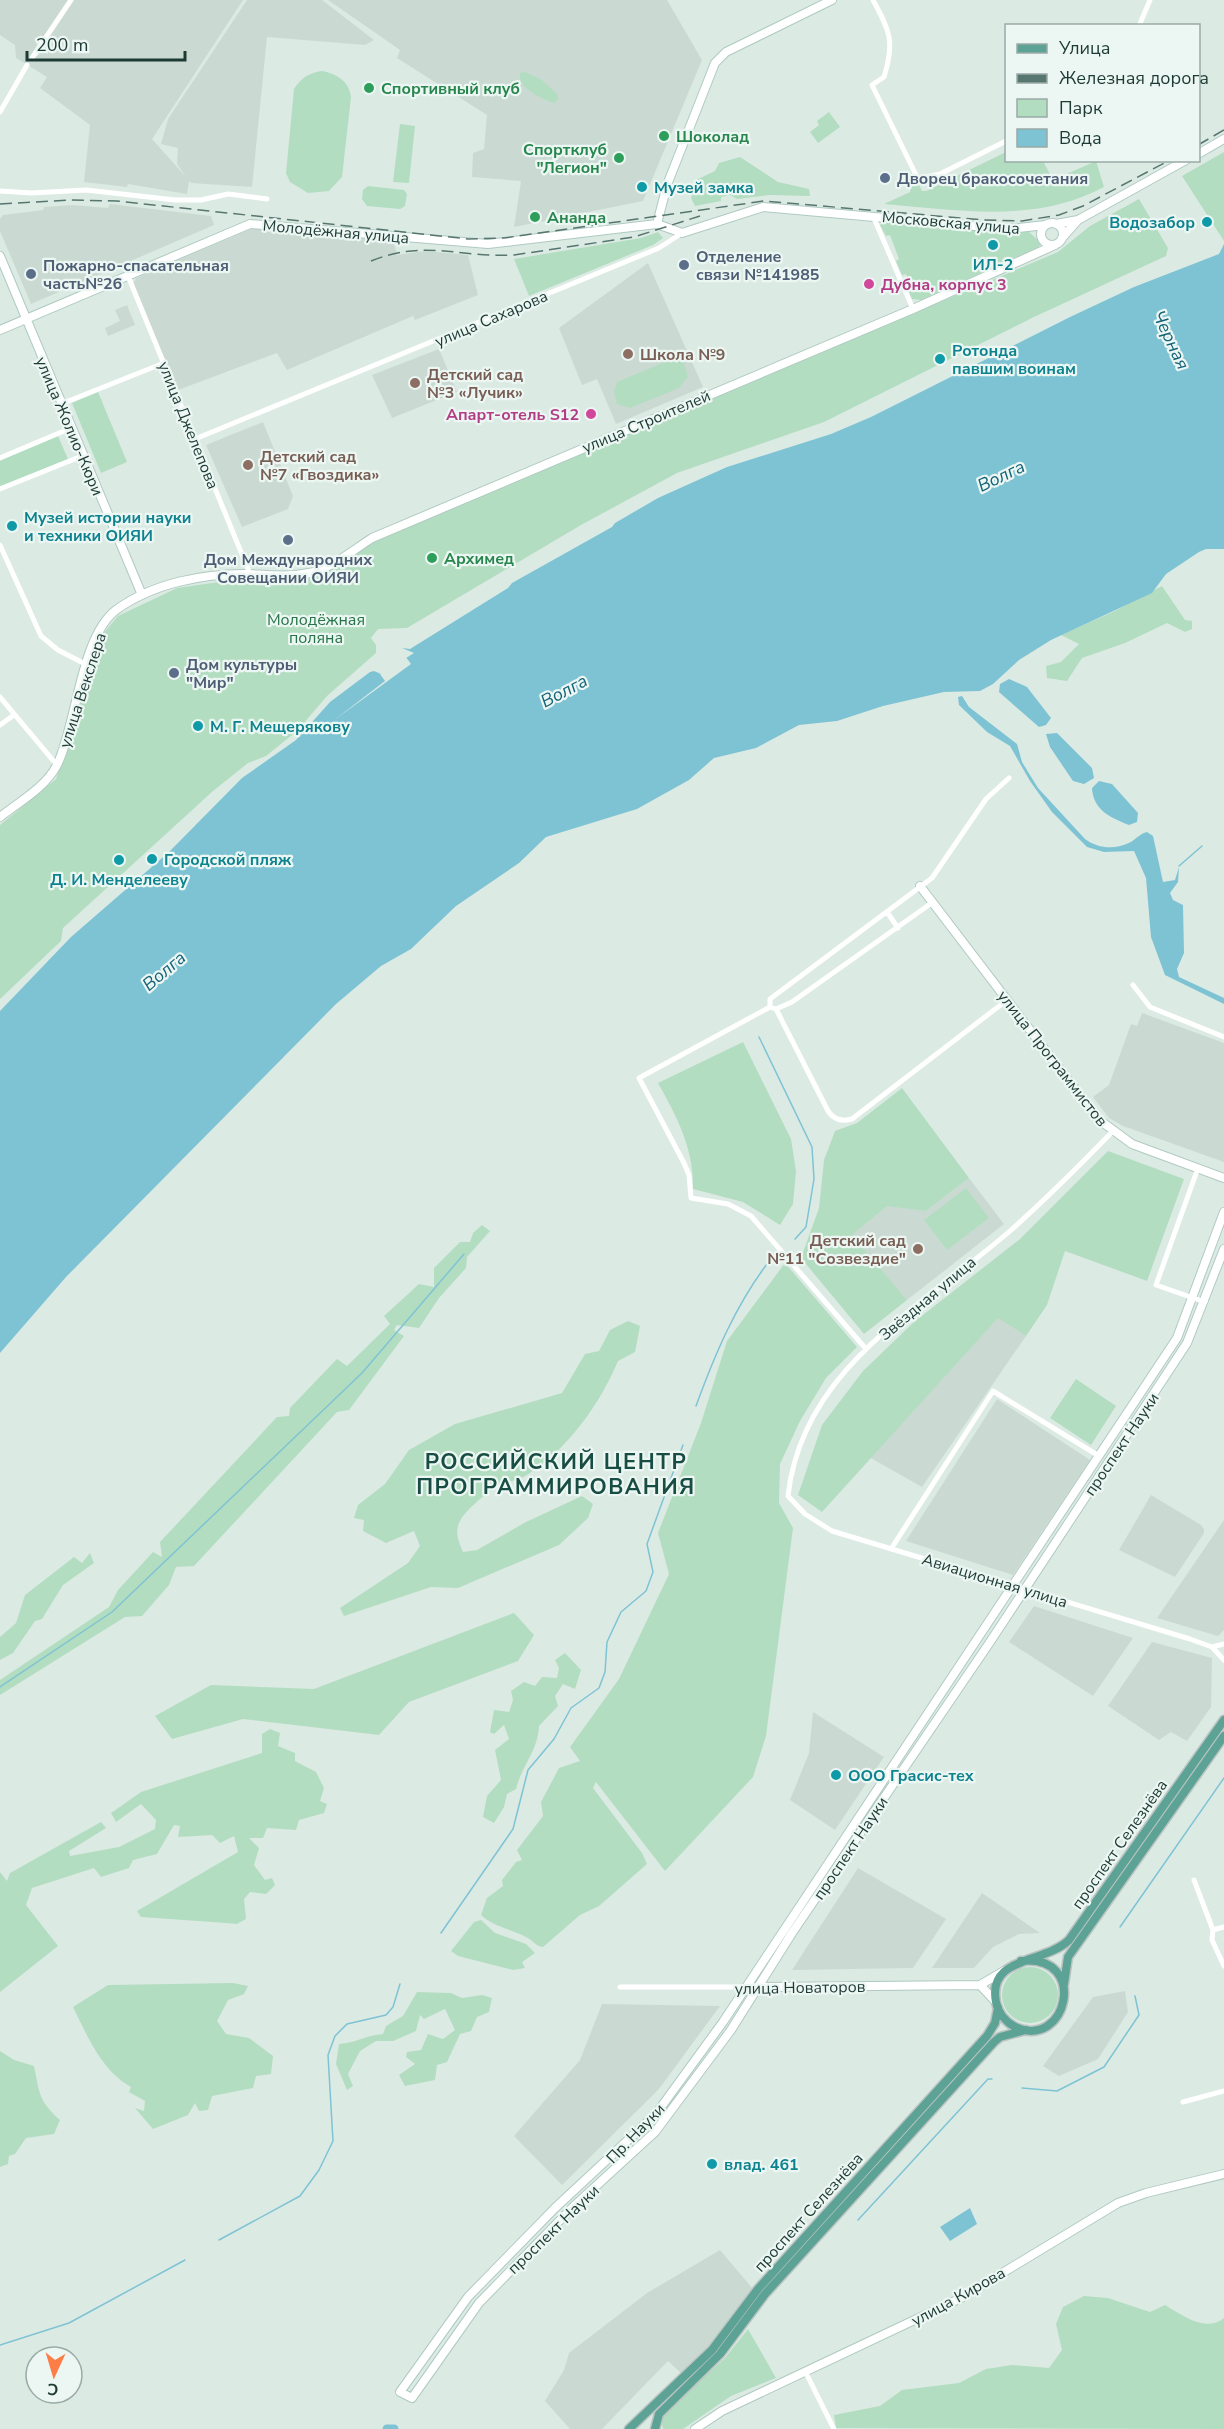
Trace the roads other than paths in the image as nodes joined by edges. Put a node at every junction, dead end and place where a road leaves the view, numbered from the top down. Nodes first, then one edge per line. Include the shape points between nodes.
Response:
1 (71, 0) edge
2 (832, 0) edge
3 (873, 0) edge
4 (1150, 0) edge
5 (1140, 24) edge
6 (32, 58) dead end
7 (27, 65) dead end
8 (0, 112) edge
9 (1224, 139) edge
10 (1005, 142) edge
11 (1200, 153) edge
12 (1182, 162) edge
13 (0, 191) edge
14 (267, 199) dead end
15 (788, 208) joint
16 (873, 216) junction
17 (1078, 220) junction
18 (657, 224) junction
19 (1056, 224) junction
20 (1046, 225) junction
21 (666, 228) junction
22 (1030, 229) junction
23 (682, 233) junction
24 (1062, 238) junction
25 (1044, 240) junction
26 (664, 244) junction
27 (1055, 245) junction
28 (1042, 253) junction
29 (0, 256) edge
30 (128, 276) junction
31 (913, 309) junction
32 (26, 319) junction
33 (0, 330) edge
34 (164, 363) junction
35 (61, 404) junction
36 (71, 428) junction
37 (195, 439) junction
38 (82, 456) junction
39 (0, 458) edge
40 (0, 489) edge
41 (0, 545) edge
42 (250, 574) junction
43 (142, 595) junction
44 (87, 665) junction
45 (0, 697) edge
46 (14, 715) junction
47 (0, 725) edge
48 (57, 765) junction
49 (1009, 778) dead end
50 (0, 817) edge
51 (920, 886) junction
52 (933, 902) junction
53 (887, 912) junction
54 (898, 928) junction
55 (1133, 986) dead end
56 (1007, 1000) junction
57 (773, 1008) junction
58 (1224, 1037) edge
59 (1112, 1132) junction
60 (1198, 1168) junction
61 (1224, 1178) edge
62 (1224, 1212) edge
63 (1224, 1249) edge
64 (1192, 1298) junction
65 (1205, 1302) junction
66 (866, 1349) junction
67 (1099, 1456) junction
68 (788, 1496) joint
69 (891, 1549) junction
70 (1012, 1585) junction
71 (1024, 1589) junction
72 (1224, 1644) edge
73 (1212, 1647) junction
74 (1224, 1660) edge
75 (1224, 1720) edge
76 (1224, 1736) edge
77 (1194, 1880) dead end
78 (1224, 1927) edge
79 (1212, 1930) junction
80 (1222, 1958) edge
81 (1021, 1961) junction
82 (1224, 1966) edge
83 (1009, 1967) junction
84 (980, 1985) junction
85 (620, 1987) dead end
86 (746, 1987) junction
87 (760, 1987) junction
88 (1064, 1988) junction
89 (997, 2005) junction
90 (1026, 2030) junction
91 (1224, 2091) edge
92 (1183, 2102) dead end
93 (1224, 2174) edge
94 (583, 2184) junction
95 (591, 2192) junction
96 (806, 2373) junction
97 (412, 2398) joint
98 (629, 2429) edge
99 (655, 2429) edge
100 (695, 2429) edge
101 (834, 2429) edge

1 - 6 street
2 - 18 street via 726,52 715,63 667,185
3 - 10 street via 890,32 892,45 884,77 872,85 918,178 940,174
4 - 5 street
7 - 8 street
9 - 11 street
12 - 17 street
13 - 14 street via 86,190 175,200 228,194
15 - 16 street, Московская улица
15 - 23 street, улица Сахарова via 752,209
16 - 22 street, Московская улица
16 - 31 street, Московская улица
17 - 19 street
17 - 24 street
18 - 21 street
18 - 30 street, Молодёжная улица via 488,244 250,224
19 - 20 street
19 - 24 street via 1063,231
20 - 22 street
20 - 25 street
21 - 23 street
21 - 26 street
22 - 25 street
23 - 26 street, улица Сахарова
24 - 27 street
25 - 27 street
25 - 28 street
26 - 37 street, улица Сахарова
27 - 28 street, улица Строителей
28 - 31 street, улица Строителей
29 - 32 street, улица Жолио-Кюри
30 - 32 street, Молодёжная улица
30 - 34 street, улица Джелепова
31 - 42 street, улица Строителей via 372,538 318,571
32 - 33 street, Молодёжная улица
32 - 35 street, улица Жолио-Кюри
34 - 35 street
34 - 37 street, улица Джелепова
35 - 36 street, улица Жолио-Кюри
36 - 38 street, улица Жолио-Кюри
36 - 39 street
37 - 42 street, улица Джелепова
38 - 40 street
38 - 43 street, улица Жолио-Кюри
41 - 44 street via 41,636
42 - 43 street, улица Векслера via 201,578
43 - 44 street, улица Векслера via 106,620
44 - 48 street, улица Векслера
45 - 46 street
46 - 47 street
46 - 48 street
48 - 50 street, улица Векслера via 42,783
49 - 51 street via 986,799 932,878
51 - 52 street, улица Программистов
51 - 53 street
52 - 54 street
52 - 56 street, улица Программистов
53 - 54 street
53 - 57 street via 770,999
54 - 57 street via 792,1002
55 - 58 street via 1150,1007
56 - 57 street via 846,1121 828,1111
56 - 59 street, улица Программистов
57 - 66 street via 639,1078 684,1163 691,1198 728,1204 751,1216
59 - 60 street, улица Программистов via 1132,1144
59 - 66 street, Звёздная улица via 1010,1231
60 - 61 street, улица Программистов
60 - 64 street via 1156,1285
62 - 64 street, проспект Науки
63 - 65 street, проспект Науки
64 - 65 street
64 - 67 street, проспект Науки via 1177,1338
65 - 71 street, проспект Науки via 1187,1343
66 - 68 street, Звёздная улица via 830,1389 805,1430 792,1467
67 - 69 street via 993,1391
67 - 70 street, проспект Науки
68 - 69 street, Авиационная улица via 805,1514 832,1531
69 - 70 street, Авиационная улица
70 - 71 street, Авиационная улица
70 - 86 street, проспект Науки
71 - 73 street, Авиационная улица
71 - 87 street, проспект Науки via 792,1933
72 - 73 street
73 - 74 street
75 - 81 main road, проспект Селезнёва via 1068,1940 1052,1953
76 - 88 main road, проспект Селезнёва via 1068,1957
77 - 79 street
78 - 79 street
79 - 80 street via 1212,1940
80 - 82 street
81 - 83 main road, проспект Селезнёва
81 - 88 main road via 1032,1960 1053,1968
83 - 84 street
83 - 89 main road, проспект Селезнёва via 997,1983
84 - 87 street, улица Новаторов
84 - 89 street
85 - 86 street, улица Новаторов
86 - 87 street, улица Новаторов
86 - 94 street, Пр. Науки via 656,2114
87 - 95 street, проспект Науки via 656,2132
88 - 90 main road, проспект Селезнёва via 1058,2017 1049,2025
89 - 90 main road via 1009,2023
89 - 98 main road, проспект Селезнёва via 995,2023 987,2036 758,2289 712,2350
90 - 99 main road, проспект Селезнёва via 994,2042 765,2294 720,2354 659,2414
91 - 92 street
93 - 96 street, улица Кирова via 1118,2203 961,2298
94 - 95 street
94 - 97 street, Пр. Науки via 468,2297 400,2392
95 - 97 street, проспект Науки via 479,2303
96 - 100 street, улица Кирова via 722,2411
96 - 101 street

